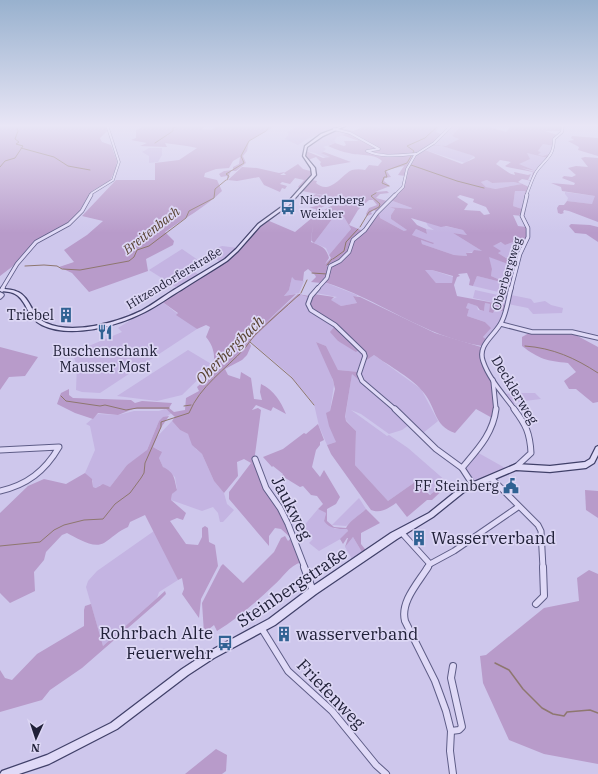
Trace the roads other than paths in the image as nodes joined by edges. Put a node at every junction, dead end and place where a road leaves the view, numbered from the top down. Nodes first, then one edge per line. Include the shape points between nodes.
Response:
1 (119, 161) edge
2 (308, 161) edge
3 (410, 161) edge
4 (547, 161) edge
5 (1, 293) edge
6 (501, 324) junction
7 (598, 338) edge
8 (492, 378) junction
9 (598, 449) edge
10 (0, 450) edge
11 (255, 459) dead end
12 (516, 467) junction
13 (462, 468) junction
14 (491, 478) junction
15 (473, 485) junction
16 (0, 491) edge
17 (518, 507) junction
18 (401, 532) junction
19 (430, 564) junction
20 (313, 591) junction
21 (536, 604) dead end
22 (262, 629) junction
23 (453, 666) dead end
24 (451, 731) junction
25 (5, 774) edge
26 (386, 774) edge
27 (453, 774) edge

1 - 5 street via 112,180 92,193 82,211 69,224 36,242 19,260
2 - 5 main road, Hitzendorferstraße via 314,175 288,204 258,226 236,252 142,312 101,325 78,329 58,328 36,319 21,294 14,291
3 - 13 street via 403,187 353,240 349,252 330,266 327,278 310,298 308,305 313,312 336,326 364,353 359,374 362,381 426,440
4 - 6 street, Oberbergweg via 536,172 526,197 522,216 528,237 520,254
6 - 7 street via 532,332 572,332
6 - 8 street, Decklerweg via 482,350 482,358
8 - 12 street, Decklerweg via 522,418 529,432 531,453
8 - 13 street via 496,413 493,429
9 - 12 main road, Steinbergstraße via 594,459 586,465 550,469
10 - 16 street via 58,447 46,466 33,479
11 - 20 street, Jaukweg via 266,488 288,524
12 - 14 main road, Steinbergstraße
13 - 15 street
14 - 15 main road, Steinbergstraße
14 - 17 street
15 - 18 main road, Steinbergstraße via 450,498 431,515
17 - 19 street via 454,551
17 - 21 street via 541,531 544,596
18 - 19 street
18 - 20 main road, Steinbergstraße
19 - 24 street via 406,602 403,613 443,701
20 - 22 main road, Steinbergstraße
22 - 25 main road, Steinbergstraße via 211,655 185,672 114,726 49,759
22 - 26 street, Friefenweg via 288,671 332,711
23 - 24 street via 450,672 451,681 462,727
24 - 27 street

